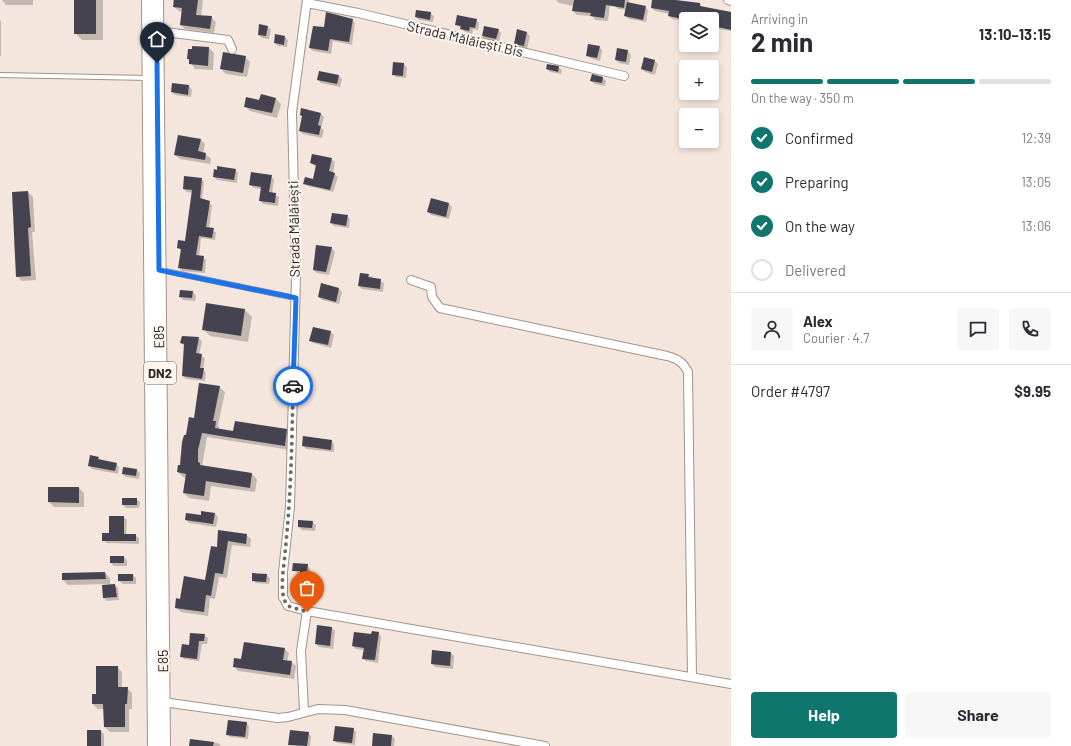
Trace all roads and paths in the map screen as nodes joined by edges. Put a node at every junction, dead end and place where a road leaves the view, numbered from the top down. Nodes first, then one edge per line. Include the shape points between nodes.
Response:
1 (148, 0) edge
2 (156, 0) edge
3 (307, 1) edge
4 (157, 31) junction
5 (232, 49) dead end
6 (0, 76) edge
7 (624, 76) dead end
8 (148, 78) junction
9 (159, 270) junction
10 (412, 280) dead end
11 (296, 298) junction
12 (307, 612) junction
13 (692, 677) junction
14 (731, 684) edge
15 (163, 702) junction
16 (304, 711) junction
17 (154, 746) edge
18 (164, 746) edge
19 (545, 746) edge

1 - 8 main road, E85 / DN2
2 - 4 main road, E85 / DN2
3 - 7 street, Strada Mălăiești Bis
3 - 11 street, Strada Mălăiești via 292,112
4 - 5 street via 228,40
4 - 9 main road, E85 / DN2
6 - 8 lane
8 - 17 main road, E85 / DN2
9 - 11 lane
9 - 15 main road, E85 / DN2
10 - 13 street via 430,287 432,297 440,308 667,356 678,359 685,365 688,372
11 - 12 street, Strada Mălăiești via 290,507 283,597 288,606
12 - 13 street, Strada Mălăiești
12 - 16 street via 301,651
13 - 14 street, Strada Mălăiești
15 - 16 street via 278,718
15 - 18 main road, E85 / DN2
16 - 19 street via 345,710

